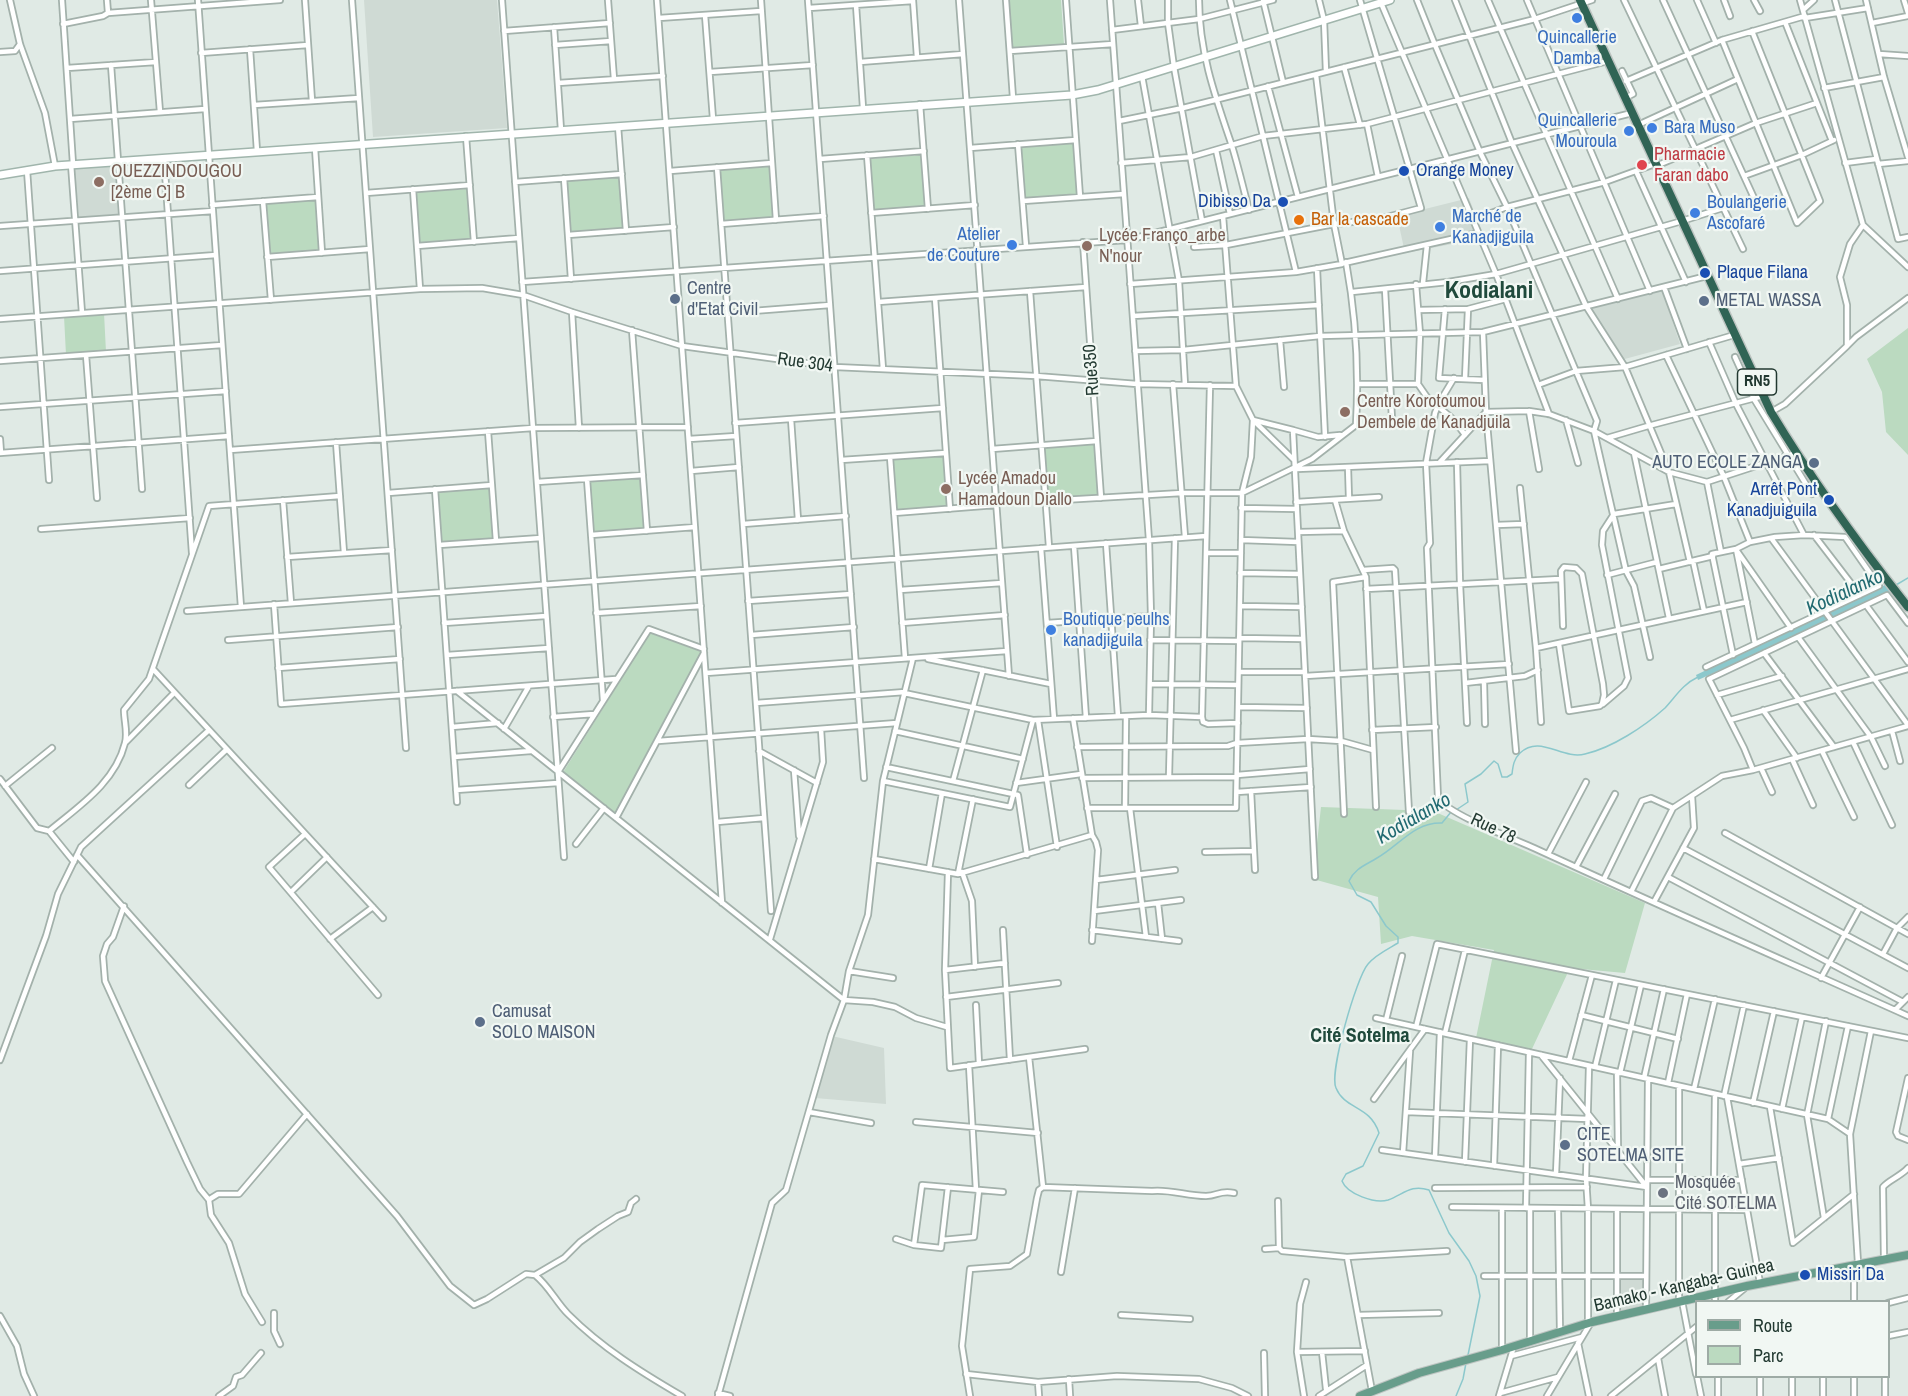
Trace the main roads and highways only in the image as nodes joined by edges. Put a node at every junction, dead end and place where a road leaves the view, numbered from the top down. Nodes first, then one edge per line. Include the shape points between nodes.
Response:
1 (1581, 2) edge
2 (1908, 607) edge
3 (1908, 1255) edge
4 (1714, 1298) edge
5 (1360, 1396) edge

1 - 2 highway, RN5 via 1792,454
3 - 4 main road, Bamako - Kangaba- Guinea via 1760,1284
4 - 5 main road, Bamako - Kangaba- Guinea via 1681,1301 1590,1322 1419,1373

